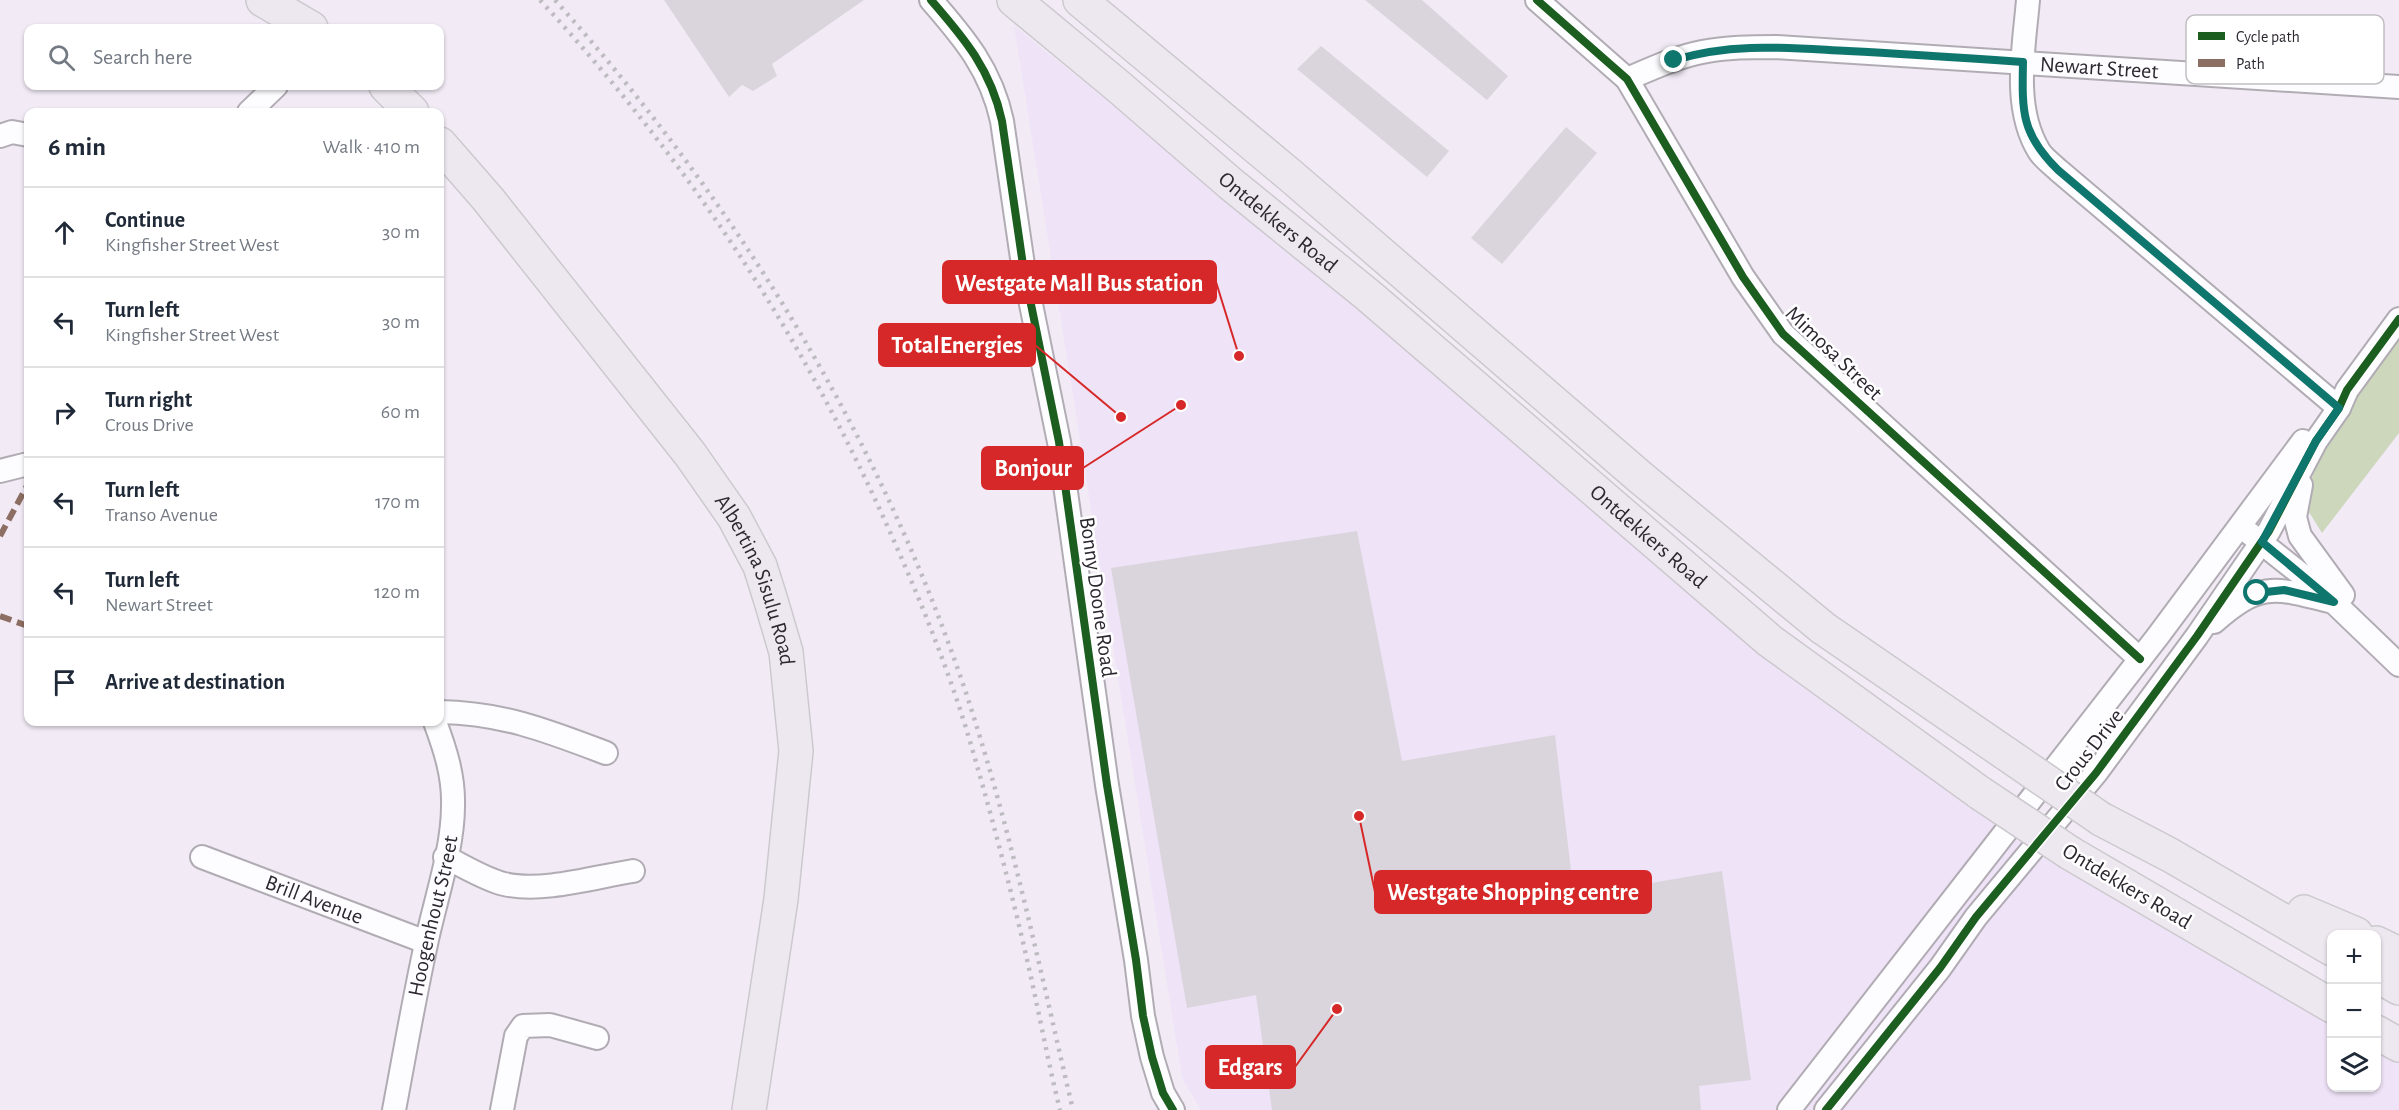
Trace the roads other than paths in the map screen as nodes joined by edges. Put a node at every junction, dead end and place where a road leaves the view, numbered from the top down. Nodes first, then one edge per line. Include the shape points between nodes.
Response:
1 (262, 0) edge
2 (932, 0) edge
3 (1014, 0) edge
4 (1080, 0) edge
5 (1537, 0) edge
6 (2028, 0) edge
7 (304, 24) edge
8 (2023, 62) junction
9 (2186, 73) edge
10 (1627, 79) junction
11 (2354, 84) edge
12 (2399, 87) edge
13 (272, 90) edge
14 (390, 90) edge
15 (253, 108) edge
16 (408, 108) edge
17 (24, 134) edge
18 (0, 136) edge
19 (444, 149) edge
20 (2399, 320) edge
21 (2339, 400) junction
22 (2316, 441) junction
23 (24, 465) edge
24 (0, 471) edge
25 (2245, 522) junction
26 (2265, 537) junction
27 (2338, 598) junction
28 (2197, 636) junction
29 (2399, 643) edge
30 (2140, 659) junction
31 (2399, 665) edge
32 (444, 712) edge
33 (436, 726) edge
34 (606, 753) dead end
35 (2170, 855) junction
36 (202, 856) dead end
37 (445, 857) junction
38 (633, 871) dead end
39 (2347, 930) edge
40 (426, 942) junction
41 (2381, 945) edge
42 (2327, 947) edge
43 (2399, 954) edge
44 (2381, 978) edge
45 (2399, 988) edge
46 (2327, 1004) edge
47 (2381, 1035) edge
48 (597, 1038) dead end
49 (2399, 1046) edge
50 (394, 1110) edge
51 (502, 1110) edge
52 (749, 1110) edge
53 (1173, 1110) edge
54 (1790, 1110) edge
55 (1826, 1110) edge

1 - 7 main road
2 - 53 street, Bonny Doone Road via 968,42 998,102 1023,265 1059,442 1143,1016 1163,1093
3 - 46 main road, Ontdekkers Road, bridge via 1369,296 1770,641 2070,853
4 - 35 main road, Ontdekkers Road, bridge via 1823,628 2102,819
5 - 10 street, Mimosa Street
6 - 8 street
8 - 9 street, Newart Street
8 - 10 street, Newart Street via 1732,47 1700,52
8 - 21 street via 2022,102 2039,152
10 - 30 street, Mimosa Street via 1743,277 1783,333
11 - 12 street, Newart Street
13 - 15 street
14 - 16 main road
17 - 18 street via 12,132
19 - 52 main road, Albertina Sisulu Road via 690,454 734,517 760,566 786,652 796,751 781,899
20 - 21 street, Crous Drive
21 - 22 street, Crous Drive
21 - 25 street, Crous Drive
22 - 26 street, Crous Drive
22 - 27 street via 2301,481 2295,517 2300,536
23 - 24 street
25 - 26 street
25 - 30 street, Crous Drive
26 - 27 street
26 - 28 street, Crous Drive
27 - 28 street via 2284,590 2257,593 2228,609
27 - 29 street
27 - 31 street
28 - 55 street, Crous Drive via 2096,773 1976,917
30 - 54 street, Crous Drive
32 - 34 street via 490,715 519,722
33 - 37 street, Hoogenhout Street via 452,782 453,806
35 - 39 main road
35 - 42 main road, Ontdekkers Road
36 - 40 street, Brill Avenue
37 - 38 street via 496,882 522,887
37 - 40 street, Hoogenhout Street
40 - 50 street, Hoogenhout Street
41 - 43 main road
44 - 45 main road
47 - 49 main road
48 - 51 street via 550,1025 523,1026 516,1036

